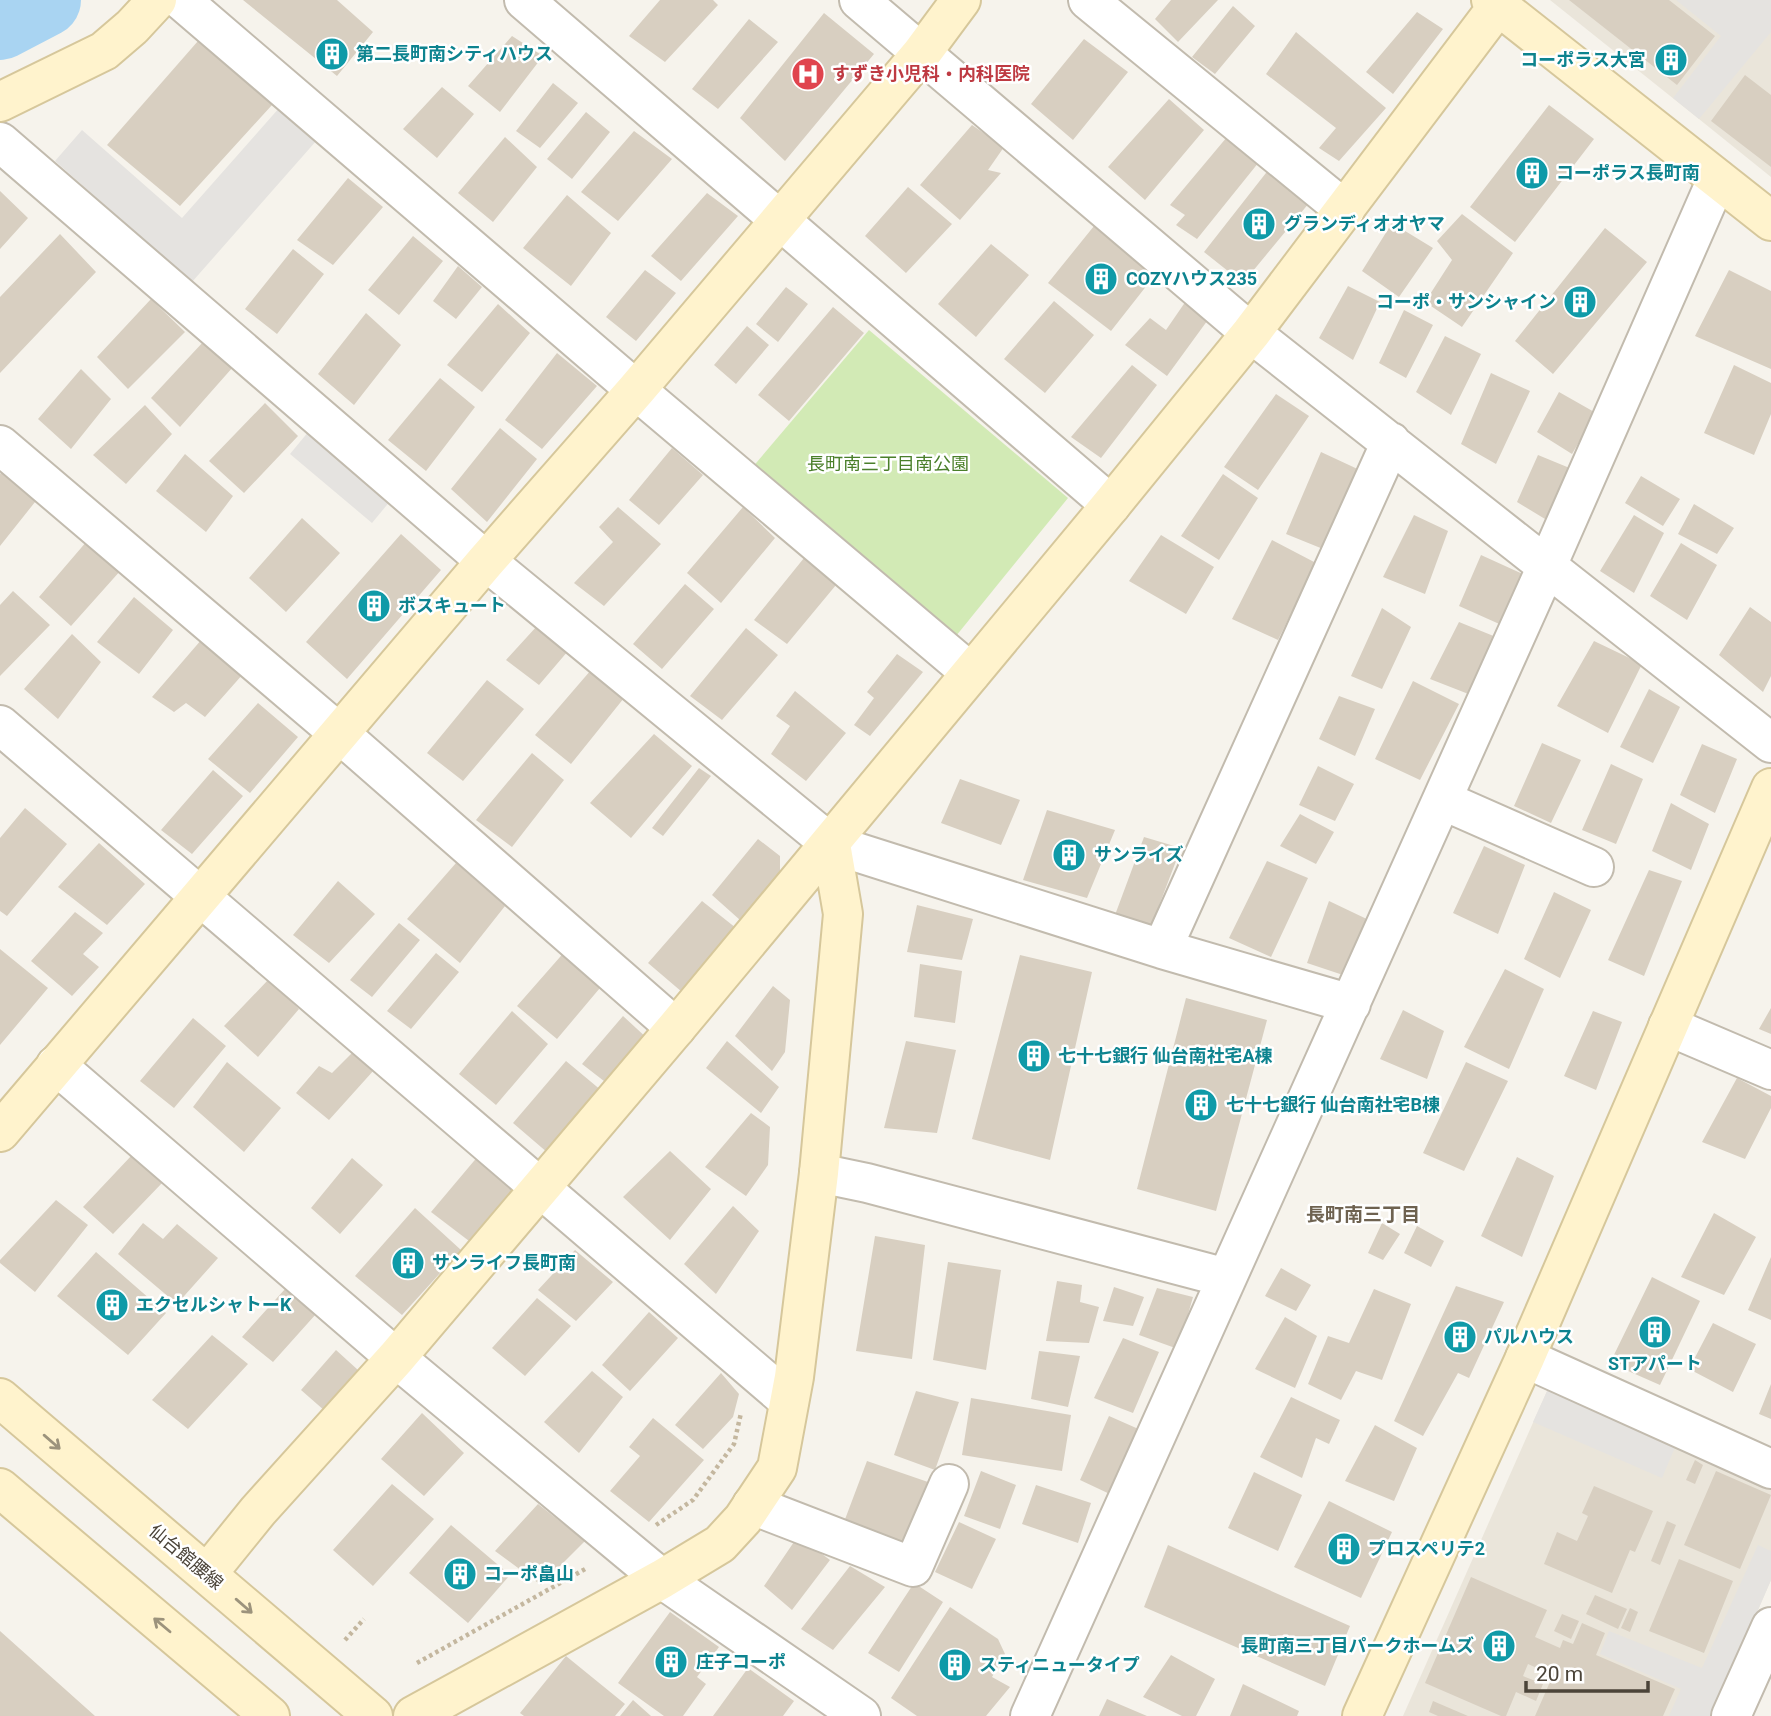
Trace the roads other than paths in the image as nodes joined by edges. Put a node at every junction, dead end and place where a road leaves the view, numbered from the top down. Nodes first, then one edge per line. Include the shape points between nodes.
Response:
1 (157, 0) edge
2 (181, 0) edge
3 (524, 0) edge
4 (859, 0) edge
5 (961, 0) edge
6 (1088, 0) edge
7 (1494, 3) edge
8 (921, 54) junction
9 (0, 102) edge
10 (0, 142) edge
11 (1717, 179) junction
12 (1345, 210) junction
13 (780, 219) junction
14 (1771, 222) edge
15 (1251, 333) junction
16 (636, 390) junction
17 (1391, 443) junction
18 (0, 445) edge
19 (1111, 505) junction
20 (486, 562) junction
21 (1547, 566) junction
22 (971, 673) junction
23 (0, 725) edge
24 (340, 734) junction
25 (1771, 743) edge
26 (1771, 788) edge
27 (1442, 800) junction
28 (831, 844) junction
29 (1594, 867) dead end
30 (200, 898) junction
31 (1163, 949) junction
32 (1351, 1004) junction
33 (1668, 1026) junction
34 (676, 1028) junction
35 (56, 1065) junction
36 (1771, 1070) edge
37 (0, 1132) edge
38 (819, 1173) junction
39 (540, 1189) junction
40 (1227, 1278) junction
41 (396, 1358) junction
42 (1525, 1358) junction
43 (0, 1398) edge
44 (789, 1401) junction
45 (1771, 1469) edge
46 (949, 1484) dead end
47 (0, 1488) edge
48 (752, 1505) junction
49 (207, 1574) junction
50 (662, 1578) junction
51 (1771, 1627) edge
52 (270, 1716) edge
53 (373, 1716) edge
54 (413, 1716) edge
55 (862, 1716) edge
56 (1030, 1716) edge
57 (1362, 1716) edge
58 (1731, 1716) edge

1 - 9 street via 104,51
2 - 16 street
3 - 13 street
4 - 8 street
5 - 8 street
6 - 12 street
7 - 11 street
7 - 12 street
8 - 13 street
8 - 15 street
10 - 20 street
11 - 14 street
11 - 21 street
12 - 15 street
13 - 16 street
13 - 19 street
15 - 17 street
15 - 19 street
16 - 20 street
16 - 22 street
17 - 21 street
17 - 31 street
18 - 24 street
19 - 22 street
20 - 24 street
20 - 28 street
21 - 25 street
21 - 27 street
22 - 28 street
23 - 30 street
24 - 30 street
24 - 34 street
26 - 33 street
27 - 29 street
27 - 32 street
28 - 31 street
28 - 34 street
28 - 38 street via 843,914
30 - 35 street
30 - 39 street
31 - 32 street
32 - 40 street
33 - 36 street
33 - 42 street
34 - 39 street
35 - 37 street
35 - 41 street
38 - 40 street
38 - 44 street
39 - 41 street
39 - 44 street
40 - 56 street
41 - 49 street
41 - 50 street
42 - 45 street
42 - 57 street
43 -> 49 street, 仙台館腰線
44 - 48 street via 777,1468
46 - 48 street via 913,1567
52 -> 47 street
48 - 50 street via 720,1544
49 -> 53 street, 仙台館腰線
50 - 54 street
50 - 55 street
51 - 58 street

